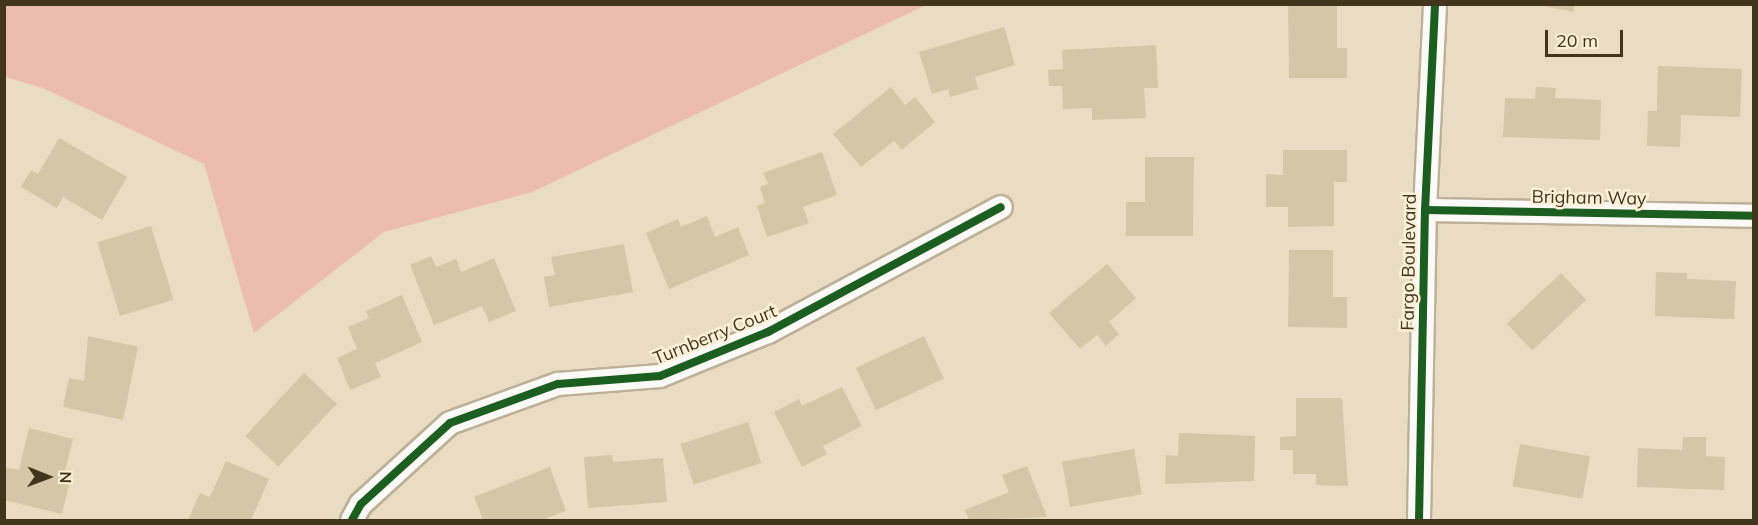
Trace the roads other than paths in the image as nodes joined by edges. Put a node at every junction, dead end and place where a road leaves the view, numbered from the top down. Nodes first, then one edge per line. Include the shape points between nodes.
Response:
1 (1435, 4) edge
2 (1001, 207) dead end
3 (1425, 210) junction
4 (1754, 216) edge
5 (352, 520) edge
6 (1419, 520) edge

1 - 3 street, Fargo Boulevard
2 - 5 street, Turnberry Court via 768,332 660,376 558,384 450,423 361,504
3 - 4 street, Brigham Way
3 - 6 street, Fargo Boulevard

